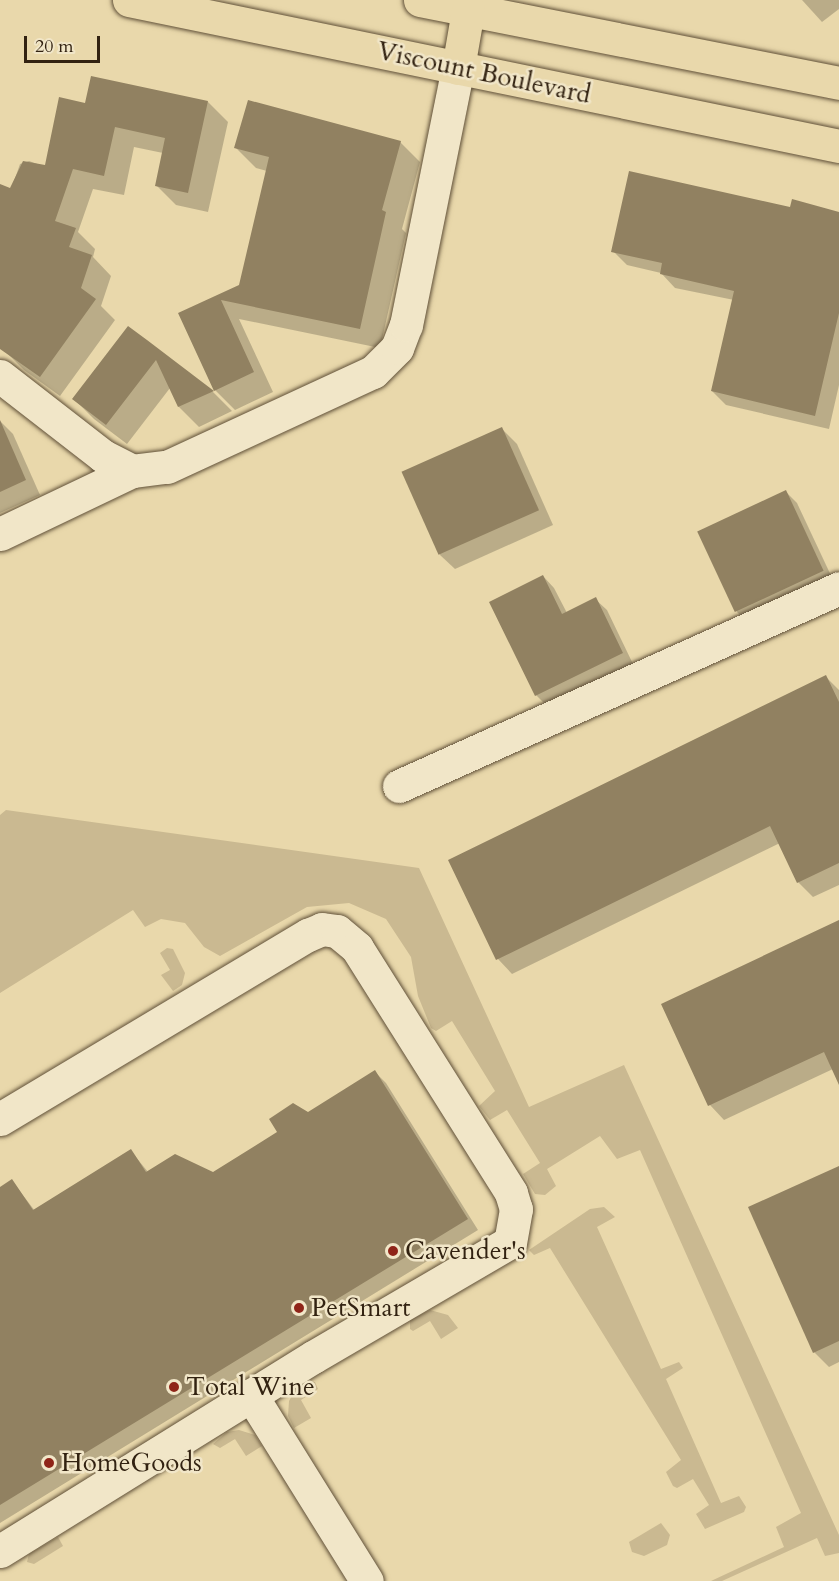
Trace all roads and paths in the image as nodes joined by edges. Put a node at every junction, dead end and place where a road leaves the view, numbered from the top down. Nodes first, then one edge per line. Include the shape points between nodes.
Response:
1 (129, 0) edge
2 (420, 0) edge
3 (470, 5) edge
4 (458, 68) junction
5 (839, 83) edge
6 (839, 146) edge
7 (0, 376) edge
8 (132, 471) junction
9 (0, 534) edge
10 (839, 588) edge
11 (399, 786) dead end
12 (0, 1119) edge
13 (251, 1395) junction
14 (0, 1551) edge
15 (367, 1581) edge

1 - 4 main road, Viscount Boulevard
2 - 3 main road
3 - 4 main road
3 - 5 main road
4 - 6 main road, Viscount Boulevard
4 - 8 lane via 406,326 386,362 373,372 167,467
7 - 8 lane via 103,456
8 - 9 lane
10 - 11 lane
12 - 13 lane via 308,935 322,929 336,931 357,948 511,1192 516,1224 510,1242
13 - 14 lane
13 - 15 lane

